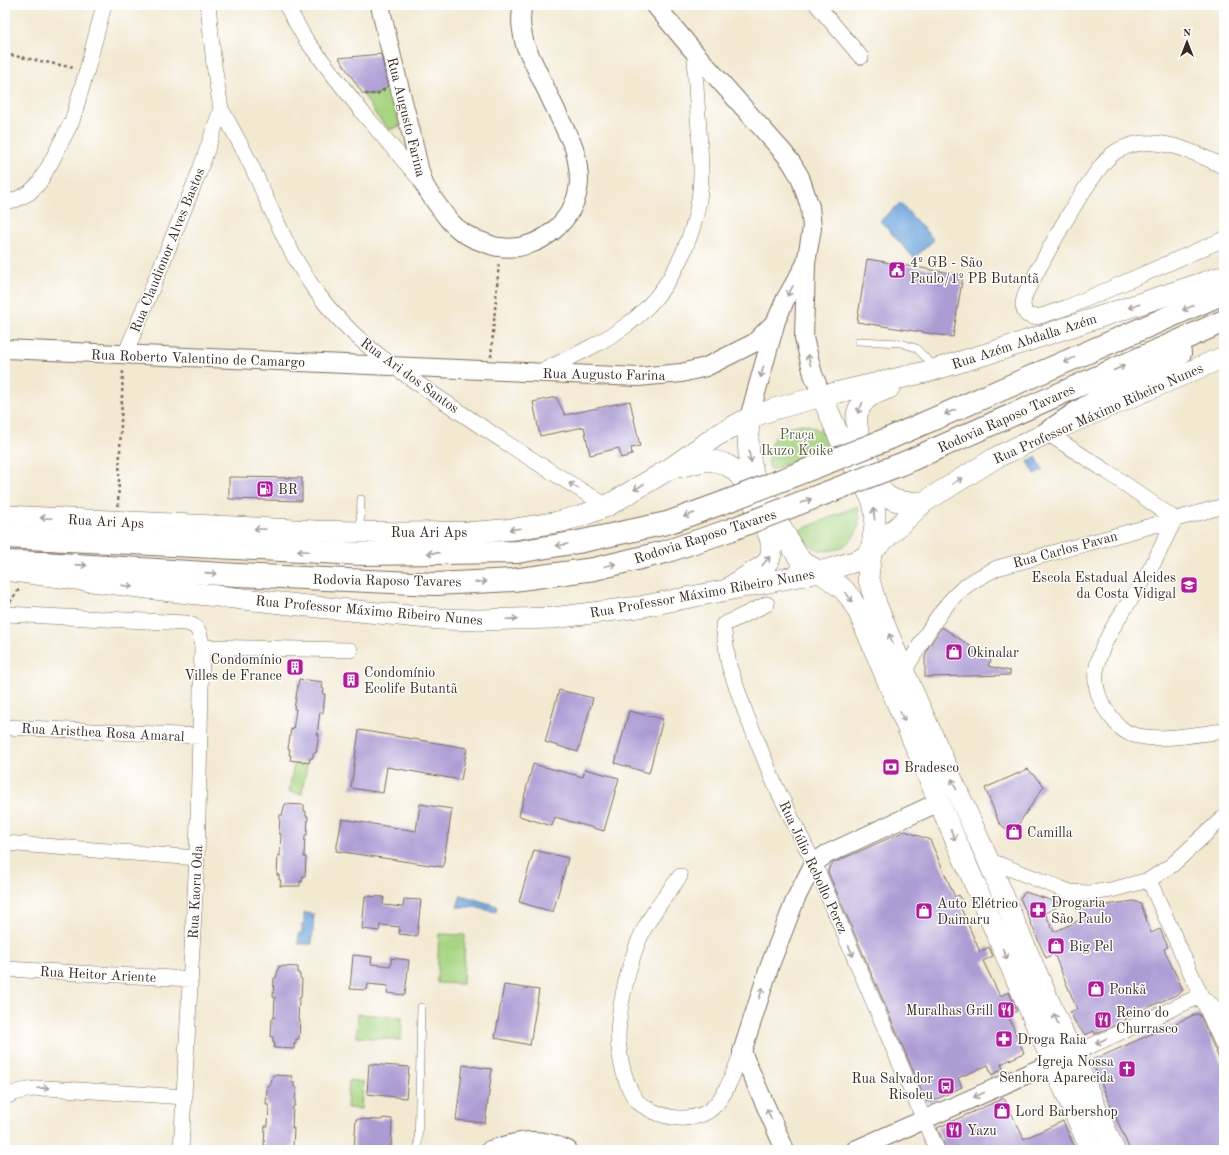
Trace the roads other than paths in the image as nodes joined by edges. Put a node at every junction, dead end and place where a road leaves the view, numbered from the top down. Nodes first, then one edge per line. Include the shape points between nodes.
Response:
1 (104, 5) edge
2 (208, 5) edge
3 (286, 5) edge
4 (380, 5) edge
5 (523, 5) edge
6 (655, 5) edge
7 (826, 8) edge
8 (695, 53) junction
9 (861, 57) dead end
10 (221, 109) junction
11 (1224, 167) edge
12 (425, 185) junction
13 (5, 202) edge
14 (1224, 239) edge
15 (806, 263) junction
16 (1224, 276) edge
17 (1224, 292) edge
18 (776, 321) junction
19 (1224, 321) edge
20 (1224, 325) edge
21 (858, 341) dead end
22 (5, 349) edge
23 (125, 355) junction
24 (1224, 357) edge
25 (392, 366) junction
26 (933, 370) junction
27 (537, 373) junction
28 (822, 396) junction
29 (749, 418) junction
30 (1048, 433) junction
31 (671, 468) junction
32 (361, 499) dead end
33 (924, 502) junction
34 (607, 506) junction
35 (1224, 506) edge
36 (5, 516) edge
37 (1175, 519) junction
38 (360, 532) junction
39 (5, 537) edge
40 (871, 552) junction
41 (5, 562) edge
42 (5, 570) edge
43 (820, 572) junction
44 (723, 591) junction
45 (766, 604) dead end
46 (7, 608) edge
47 (201, 640) junction
48 (350, 650) dead end
49 (904, 672) junction
50 (5, 727) edge
51 (1224, 731) edge
52 (200, 736) junction
53 (939, 802) junction
54 (1224, 817) edge
55 (5, 843) edge
56 (197, 858) junction
57 (988, 860) junction
58 (814, 863) junction
59 (680, 876) dead end
60 (1149, 880) junction
61 (5, 969) edge
62 (190, 979) junction
63 (1200, 996) junction
64 (422, 1007) dead end
65 (1224, 1015) edge
66 (1224, 1047) edge
67 (742, 1052) junction
68 (1073, 1054) junction
69 (1053, 1063) junction
70 (5, 1097) edge
71 (185, 1097) junction
72 (924, 1119) junction
73 (181, 1150) edge
74 (418, 1150) edge
75 (490, 1150) edge
76 (568, 1150) edge
77 (785, 1150) edge
78 (854, 1150) edge
79 (937, 1150) edge
80 (1091, 1150) edge
81 (1114, 1150) edge

1 - 13 street via 72,121 39,183 29,193
2 - 10 street, Rua Claudionor Alves Bastos
3 - 12 street via 306,40
4 - 12 street, Rua Augusto Farina
5 - 12 street, Rua Augusto Farina via 521,27 526,45 574,148 578,165 579,182 575,202 567,217 539,241 528,245 500,247 472,238 456,228
6 - 8 street, Rua Augusto Farina
7 - 9 street
8 - 15 street, Rua Augusto Farina via 783,152 800,178 810,207 812,228
8 - 27 street via 700,193 696,215 680,258 666,284 647,307 625,326 576,355
10 - 23 street, Rua Claudionor Alves Bastos via 200,170
10 - 25 street, Rua Ari dos Santos via 301,269 330,310 360,340
11 - 14 street, Rua Azém Abdalla Azém via 1171,145 1153,142 1134,144 1116,151 1107,159 1070,212 1030,285 1022,306 1026,315 1041,316 1068,307
15 -> 18 street, Rua Augusto Farina
28 -> 15 street, Rua Augusto Farina via 813,374 804,338
16 -> 26 main road, Rua Azém Abdalla Azém
17 -> 39 highway, Rodovia Raposo Tavares, bridge via 890,438 725,502 667,522 578,542 517,552 363,554
18 - 27 street, Rua Augusto Farina via 754,343 706,367 682,373 638,377
18 -> 29 street, Rua Augusto Farina
41 -> 19 highway, Rodovia Raposo Tavares, bridge via 435,584 513,580 594,569 665,552 730,530 904,463
20 - 30 highway via 1168,361 1078,412
21 - 26 lane via 901,343 916,348
22 - 23 street, Rua Roberto Valentino de Camargo
23 - 25 street, Rua Roberto Valentino de Camargo
24 - 30 main road, Rua Professor Máximo Ribeiro Nunes
25 - 27 street, Rua Augusto Farina
34 -> 25 street, Rua Ari dos Santos via 500,440
26 - 28 main road, Rua Azém Abdalla Azém
26 -> 33 main road via 872,395 863,402 856,418 857,430 877,483 885,495 904,502
28 - 29 main road, Rua Ari Aps
40 -> 28 main road via 875,524 872,501 840,439
29 - 31 main road, Rua Ari Aps via 716,436
29 -> 43 main road via 748,444 754,476 801,561
33 -> 30 main road, Rua Professor Máximo Ribeiro Nunes via 991,461
30 - 37 street
31 -> 34 main road, Rua Ari Aps
44 -> 31 main road via 766,564 772,548 770,537 735,470 714,461
32 - 38 lane
33 - 40 main road, Rua Professor Máximo Ribeiro Nunes
34 -> 38 main road, Rua Ari Aps via 558,522 515,529 478,532
35 - 37 street, Rua Carlos Pavan
38 -> 36 main road, Rua Ari Aps
37 - 49 street, Rua Carlos Pavan via 997,568 976,579 952,599
37 - 51 street via 1149,570 1101,652 1095,672 1097,692 1118,726 1133,735 1156,738
40 - 43 main road, Rua Professor Máximo Ribeiro Nunes via 860,560
49 -> 40 main road via 868,576
42 -> 44 main road, Rua Professor Máximo Ribeiro Nunes via 439,619 553,618 596,614
43 - 44 main road, Rua Professor Máximo Ribeiro Nunes
43 -> 53 main road via 843,589 859,613
45 - 58 street, Rua Júlio Rebollo Perez via 723,625 729,666 775,785
46 - 47 street via 186,623 197,628
47 - 48 street
47 - 52 street, Rua Kaoru Oda
57 -> 49 main road
50 - 52 street, Rua Aristhea Rosa Amaral
52 - 56 street, Rua Kaoru Oda
53 - 58 street via 827,854
53 -> 69 main road
54 - 60 street via 1172,865
55 - 56 street
56 - 62 street, Rua Kaoru Oda
57 - 60 street via 1070,892 1111,890
68 -> 57 main road
67 -> 58 street via 770,965 796,898
58 -> 72 street, Rua Júlio Rebollo Perez
59 - 67 street via 647,923 636,946 627,978 618,1037 627,1082 637,1101 651,1111 671,1118 690,1118 708,1111 717,1102 727,1087
60 - 63 street
61 - 62 street, Rua Heitor Ariente
62 - 71 street, Rua Kaoru Oda
63 - 65 street
63 - 66 street
63 -> 68 street
64 - 74 lane
77 -> 67 street
68 - 69 street
68 - 81 main road
69 -> 72 street
69 - 80 main road
70 -> 71 street via 27,1089 47,1088
71 - 73 street, Rua Kaoru Oda
72 - 78 street
72 - 79 street, Rua Júlio Rebollo Perez
75 - 76 street via 526,1141 547,1142

